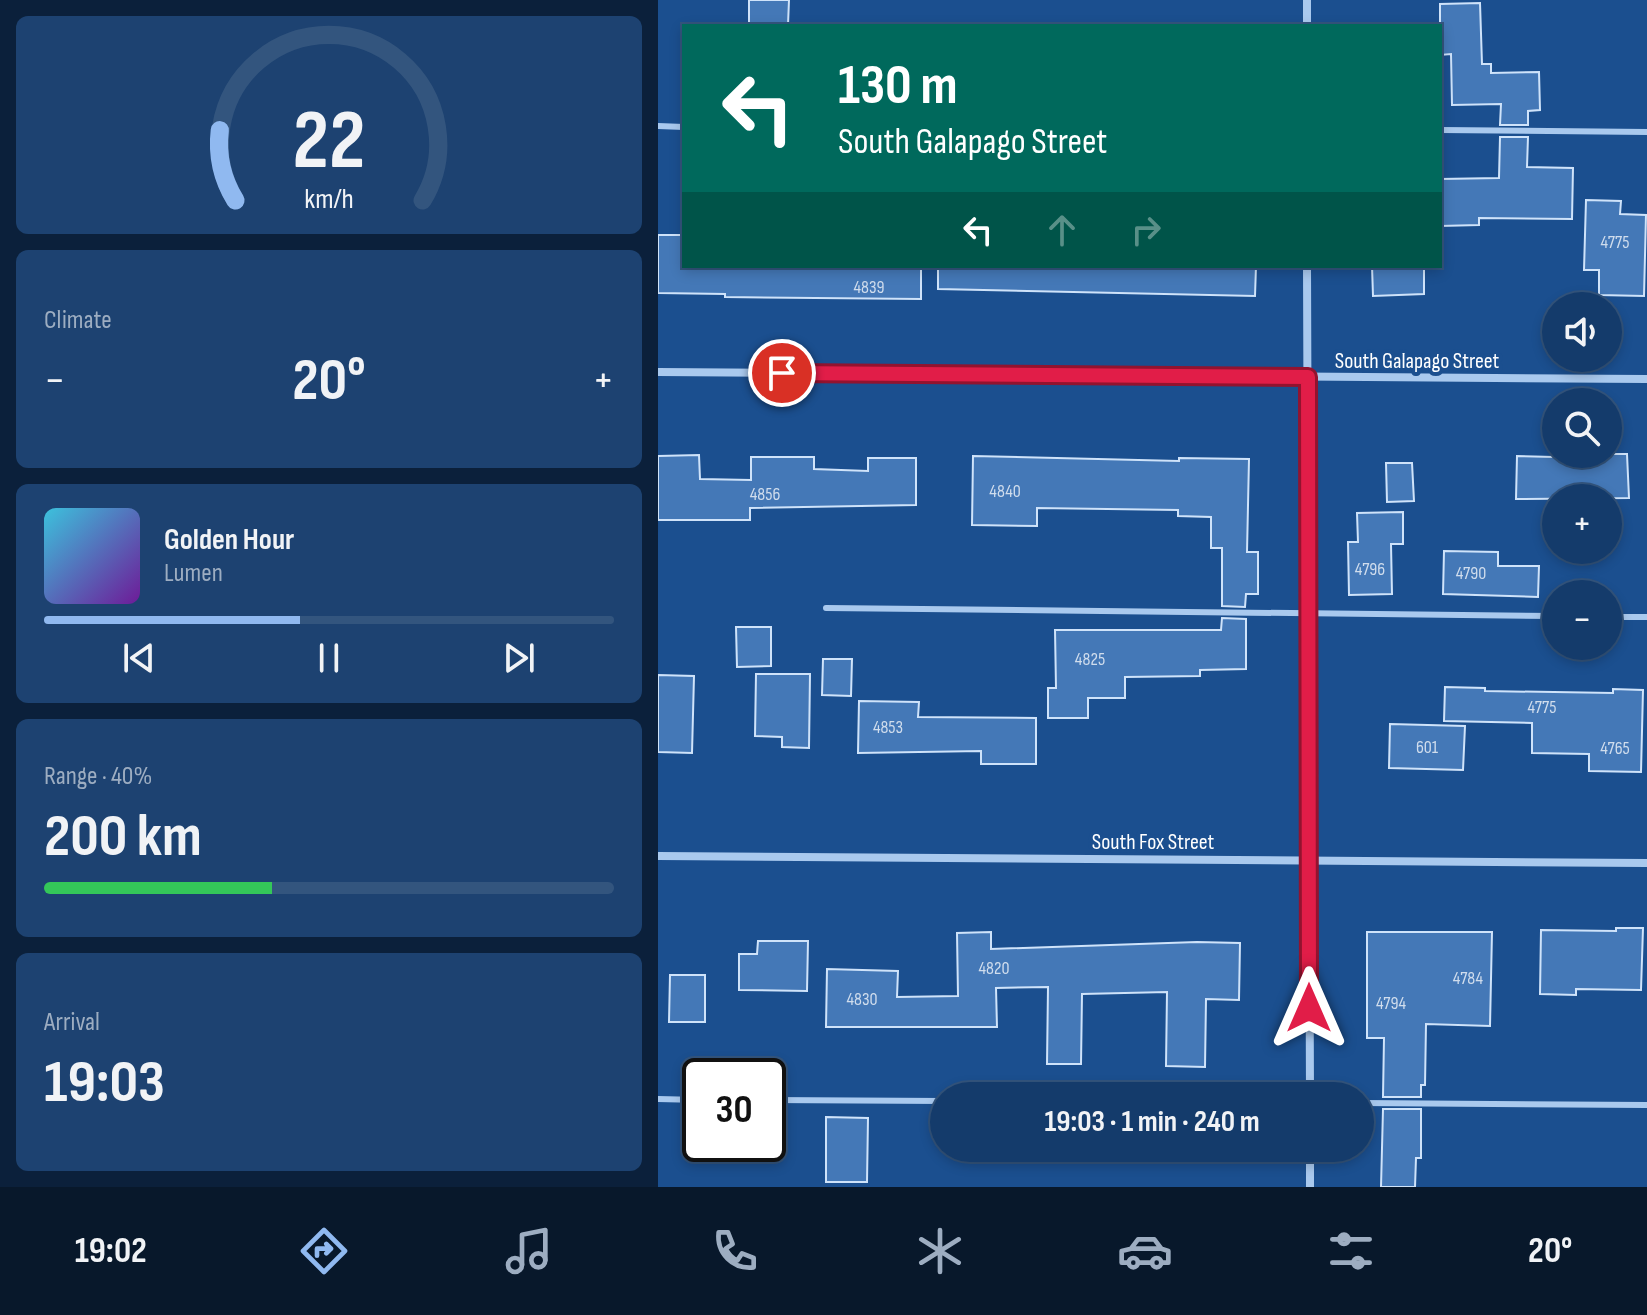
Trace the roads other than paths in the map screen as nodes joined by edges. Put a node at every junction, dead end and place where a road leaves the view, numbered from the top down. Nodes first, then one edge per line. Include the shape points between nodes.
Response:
1 (1307, 0) edge
2 (1307, 24) edge
3 (658, 126) edge
4 (682, 127) edge
5 (1442, 130) edge
6 (1647, 132) edge
7 (1307, 268) edge
8 (658, 372) edge
9 (1308, 377) junction
10 (1647, 379) edge
11 (826, 608) dead end
12 (1308, 614) junction
13 (1542, 616) edge
14 (1622, 617) edge
15 (1647, 617) edge
16 (658, 856) edge
17 (1309, 860) junction
18 (1647, 863) edge
19 (1310, 1082) edge
20 (658, 1099) edge
21 (682, 1100) edge
22 (786, 1100) edge
23 (930, 1101) edge
24 (1374, 1103) edge
25 (1647, 1105) edge
26 (1310, 1162) edge
27 (1310, 1187) edge

1 - 2 street
3 - 4 lane
5 - 6 lane
7 - 9 street
8 - 9 street, South Galapago Street
9 - 10 street, South Galapago Street
9 - 12 street
11 - 12 lane
12 - 13 lane
12 - 17 street
14 - 15 lane
16 - 17 street, South Fox Street
17 - 18 street, South Fox Street
17 - 19 street
20 - 21 lane
22 - 23 lane
24 - 25 lane
26 - 27 street

